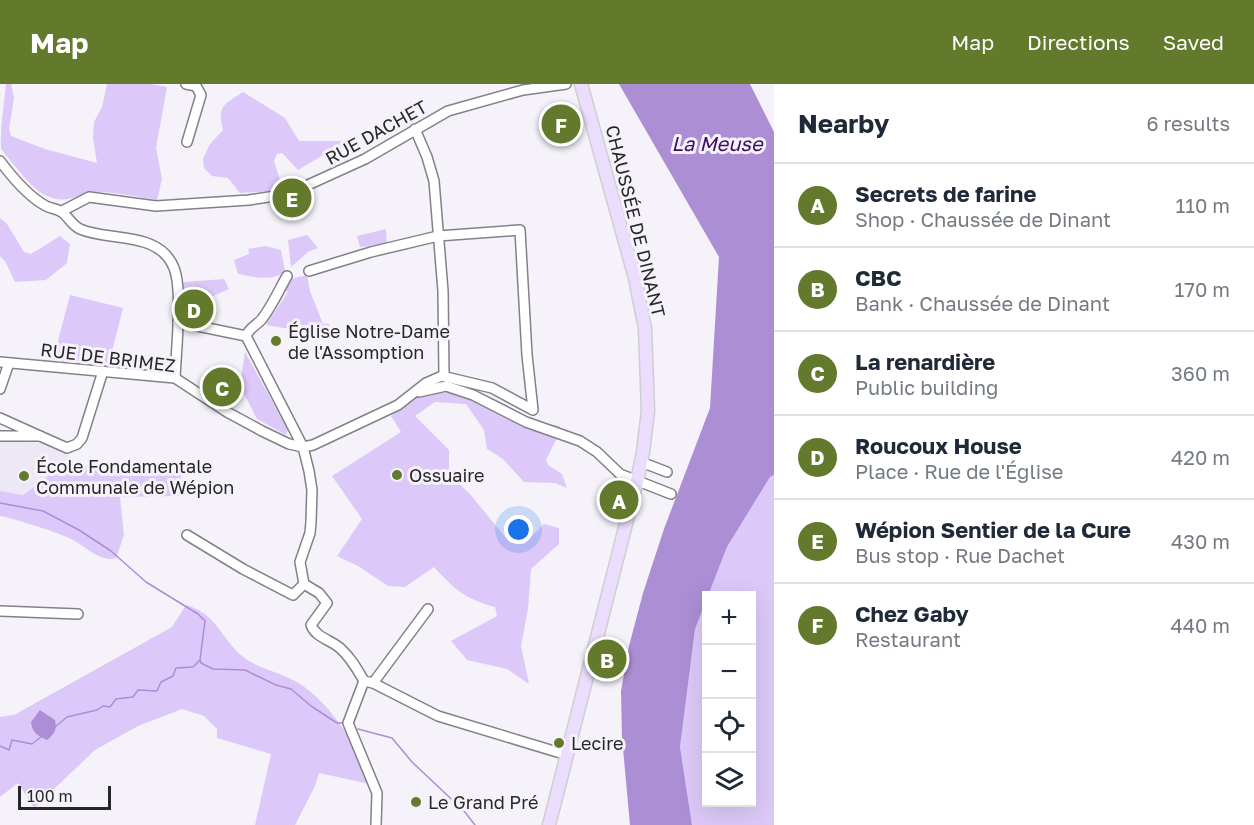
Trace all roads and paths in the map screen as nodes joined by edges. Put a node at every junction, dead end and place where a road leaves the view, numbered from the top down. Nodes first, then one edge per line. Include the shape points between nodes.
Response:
1 (186, 84) edge
2 (566, 84) edge
3 (581, 84) edge
4 (415, 129) junction
5 (187, 142) dead end
6 (0, 161) edge
7 (62, 211) junction
8 (438, 236) junction
9 (309, 272) dead end
10 (287, 276) dead end
11 (178, 322) junction
12 (246, 336) junction
13 (4, 362) edge
14 (103, 371) junction
15 (443, 376) junction
16 (175, 378) junction
17 (0, 388) edge
18 (413, 393) junction
19 (0, 418) edge
20 (0, 436) edge
21 (40, 436) junction
22 (303, 447) junction
23 (641, 462) junction
24 (667, 472) dead end
25 (637, 481) junction
26 (671, 494) dead end
27 (187, 535) dead end
28 (304, 584) junction
29 (428, 609) dead end
30 (0, 611) edge
31 (78, 614) dead end
32 (368, 682) junction
33 (567, 755) junction
34 (376, 825) edge
35 (549, 825) edge

1 - 5 street via 196,86 201,95
2 - 4 street, RUE DACHET via 523,90 447,111
3 - 23 main road, CHAUSSÉE DE DINANT via 635,278 645,328 648,411
4 - 7 street, RUE DACHET via 365,159 288,194 156,206 89,197
4 - 8 street via 434,181
6 - 7 street via 38,200
7 - 11 street via 80,228 138,240 166,255 177,280
8 - 9 street
8 - 15 street via 443,291
8 - 15 street via 520,230 533,410 492,388
10 - 12 street via 264,316
11 - 12 street
11 - 16 street
12 - 22 street
13 - 14 street, RUE DE BRIMEZ
13 - 17 street
14 - 16 street, RUE DE BRIMEZ
14 - 21 street via 77,444 67,448
15 - 18 street
16 - 22 street, RUE DE BRIMEZ via 232,415 289,444
18 - 22 street via 398,405
18 - 25 street via 446,386 473,395 526,422 580,441 620,474
19 - 21 street
20 - 21 street
22 - 28 street via 312,490 310,533 300,562
23 - 24 street
23 - 25 main road, CHAUSSÉE DE DINANT
25 - 26 street
25 - 33 main road, CHAUSSÉE DE DINANT
27 - 28 street via 293,595
28 - 32 street via 327,603 311,625 313,631 342,650
29 - 32 street
30 - 31 street
32 - 33 street via 438,716
32 - 34 street via 348,723 377,793
33 - 35 main road, CHAUSSÉE DE DINANT

